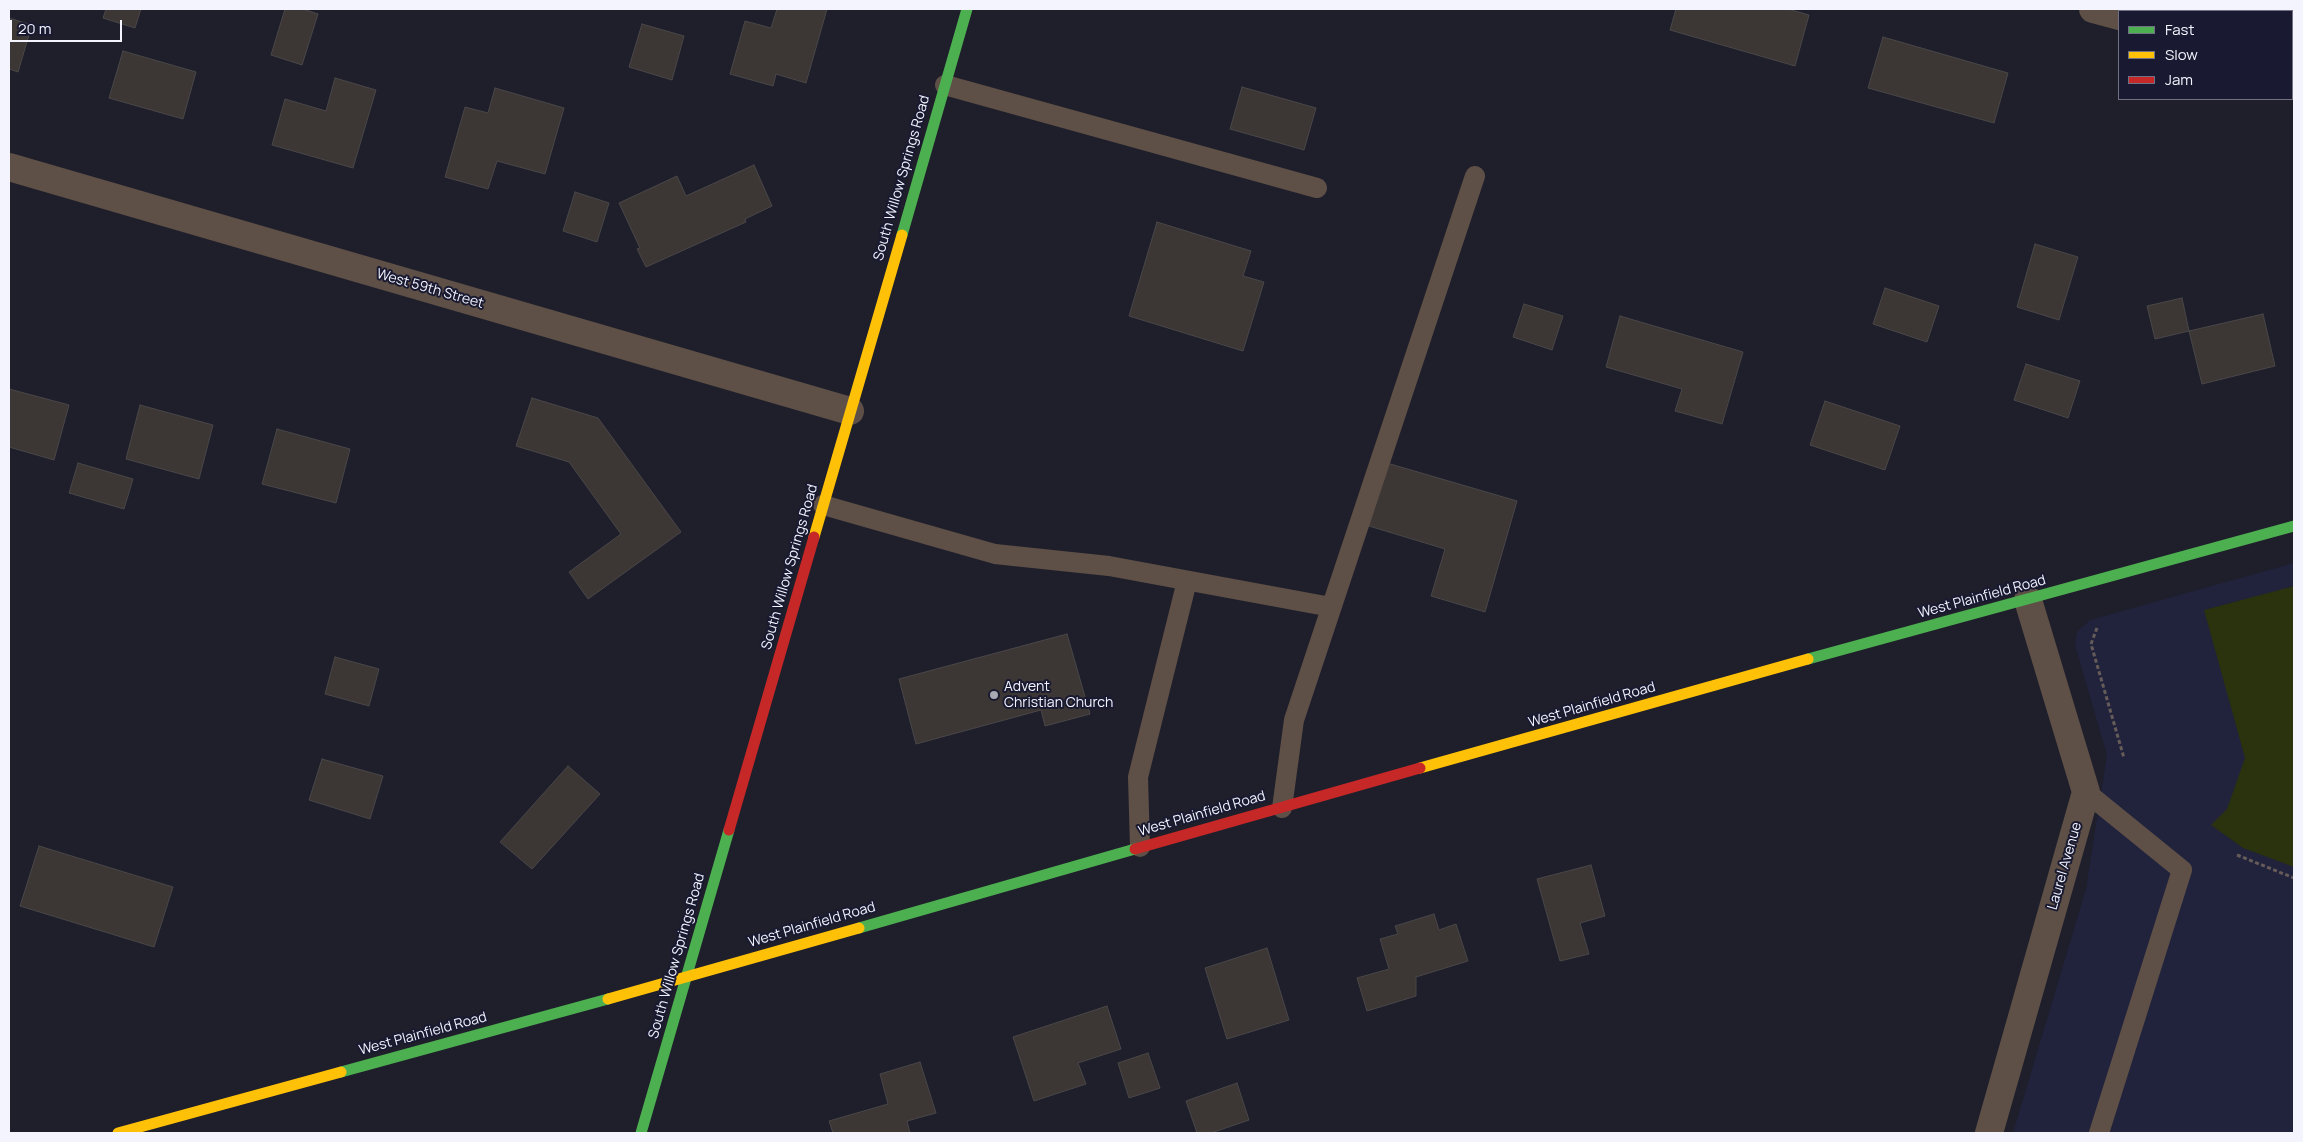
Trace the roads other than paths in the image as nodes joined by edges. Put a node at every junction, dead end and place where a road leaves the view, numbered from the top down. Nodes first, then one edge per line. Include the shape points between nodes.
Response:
1 (967, 9) edge
2 (2093, 9) edge
3 (2118, 16) edge
4 (945, 85) junction
5 (9, 167) edge
6 (1474, 176) dead end
7 (1316, 188) dead end
8 (850, 411) junction
9 (823, 505) junction
10 (2294, 526) edge
11 (1187, 581) junction
12 (2028, 600) junction
13 (1331, 607) junction
14 (2086, 792) junction
15 (1282, 808) junction
16 (1140, 847) junction
17 (686, 978) junction
18 (118, 1133) edge
19 (641, 1133) edge
20 (1989, 1133) edge
21 (2099, 1133) edge

1 - 4 main road, South Willow Springs Road
2 - 3 street
4 - 7 lane
4 - 8 main road, South Willow Springs Road
5 - 8 street, West 59th Street
6 - 13 lane
8 - 9 main road, South Willow Springs Road
9 - 11 lane via 995,554 1109,566
9 - 17 main road, South Willow Springs Road
10 - 12 main road, West Plainfield Road
11 - 13 lane
11 - 16 lane via 1138,777
12 - 14 street
12 - 15 main road, West Plainfield Road
13 - 15 lane via 1294,720
14 - 20 street, Laurel Avenue
14 - 21 lane via 2182,870
15 - 16 main road, West Plainfield Road
16 - 17 main road, West Plainfield Road
17 - 18 main road, West Plainfield Road
17 - 19 main road, South Willow Springs Road

